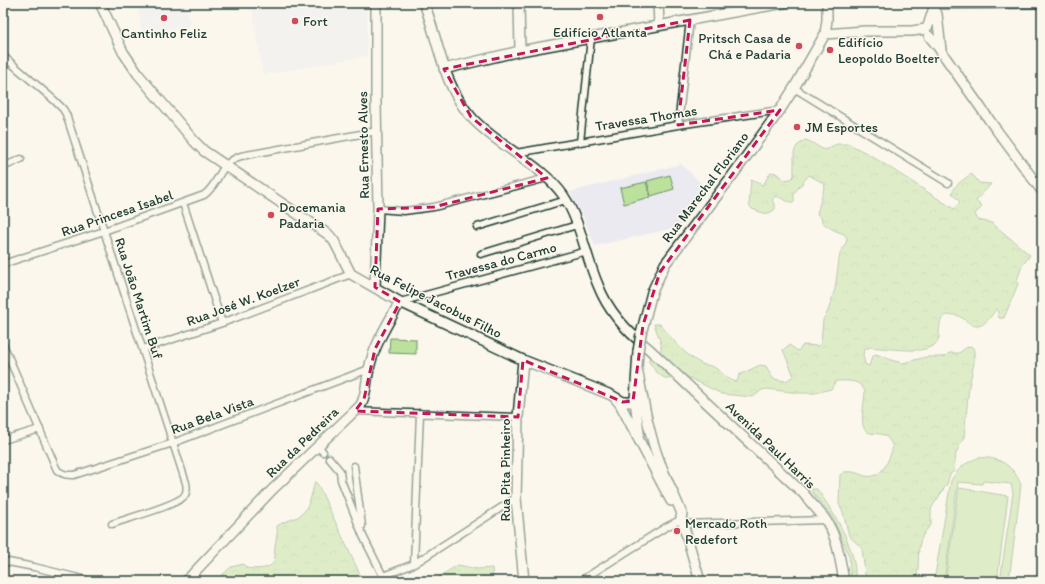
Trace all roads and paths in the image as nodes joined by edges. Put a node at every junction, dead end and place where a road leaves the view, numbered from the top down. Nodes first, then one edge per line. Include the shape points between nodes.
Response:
1 (100, 3) edge
2 (376, 3) edge
3 (424, 3) edge
4 (519, 3) edge
5 (658, 3) edge
6 (784, 3) edge
7 (826, 3) edge
8 (935, 4) edge
9 (945, 4) edge
10 (1042, 4) edge
11 (937, 14) junction
12 (690, 20) junction
13 (659, 25) junction
14 (930, 31) junction
15 (825, 34) junction
16 (591, 38) junction
17 (940, 48) junction
18 (520, 51) junction
19 (3, 56) edge
20 (444, 69) junction
21 (794, 88) junction
22 (780, 110) junction
23 (678, 125) junction
24 (377, 131) junction
25 (580, 142) junction
26 (516, 153) junction
27 (21, 159) dead end
28 (225, 165) junction
29 (3, 167) edge
30 (547, 178) junction
31 (948, 183) dead end
32 (1041, 188) edge
33 (566, 200) junction
34 (183, 203) junction
35 (378, 209) junction
36 (578, 225) junction
37 (477, 227) dead end
38 (104, 231) junction
39 (586, 250) junction
40 (481, 254) dead end
41 (3, 264) edge
42 (351, 274) junction
43 (375, 287) junction
44 (400, 302) junction
45 (222, 323) junction
46 (3, 344) edge
47 (143, 349) junction
48 (523, 360) junction
49 (637, 368) junction
50 (369, 369) junction
51 (611, 395) junction
52 (635, 400) junction
53 (622, 402) junction
54 (355, 411) junction
55 (420, 413) junction
56 (518, 417) junction
57 (636, 420) junction
58 (40, 429) junction
59 (3, 440) edge
60 (640, 441) junction
61 (173, 442) junction
62 (329, 458) dead end
63 (659, 461) junction
64 (354, 466) dead end
65 (663, 476) junction
66 (516, 498) junction
67 (682, 520) junction
68 (825, 520) junction
69 (112, 524) dead end
70 (363, 536) junction
71 (3, 561) edge
72 (414, 564) junction
73 (91, 581) edge
74 (186, 581) edge
75 (524, 581) edge
76 (580, 581) edge
77 (700, 581) edge
78 (844, 581) edge

1 - 28 main road, Rua Felipe Jacobus Filho via 123,52 138,74 204,151
2 - 24 main road, Rua Ernesto Alves
3 - 20 main road
4 - 18 main road
5 - 13 main road
6 - 12 main road
7 - 15 main road, Rua Marechal Floriano
8 - 9 main road
8 - 14 main road
9 - 10 main road
9 - 11 main road
11 - 14 main road
11 - 17 main road
12 - 13 main road
12 - 23 street
13 - 16 main road
14 - 15 main road
14 - 17 main road
15 - 21 main road, Rua Marechal Floriano
16 - 18 main road
16 - 25 street
17 - 32 main road via 995,128
18 - 20 main road
19 - 38 street, Rua João Martim Buf via 54,100 66,114
20 - 26 main road via 471,117 489,134
21 - 22 main road, Rua Marechal Floriano
21 - 31 street
22 - 23 street, Travessa Thomas
22 - 49 main road, Rua Marechal Floriano, bridge via 665,264 652,292 643,325
23 - 25 street, Travessa Thomas
24 - 28 street via 241,156
24 - 35 main road, Rua Ernesto Alves
25 - 26 street, Travessa Thomas
26 - 30 main road
27 - 29 street
28 - 34 street, Rua Princesa Isabel via 208,192
28 - 42 main road, Rua Felipe Jacobus Filho via 329,235
30 - 33 main road
30 - 35 street via 434,208 404,211
33 - 36 main road
33 - 37 street
34 - 38 street, Rua Princesa Isabel
34 - 45 street
35 - 43 main road, Rua Ernesto Alves
36 - 39 main road
36 - 40 street
38 - 41 street, Rua Princesa Isabel
38 - 47 street, Rua João Martim Buf
39 - 44 street, Travessa do Carmo
39 - 68 main road, Avenida Paul Harris via 597,284 608,306 633,336 803,493
42 - 43 main road, Rua Felipe Jacobus Filho
42 - 45 street, Rua José W. Koelzer
43 - 44 main road, Rua Felipe Jacobus Filho
44 - 48 main road, Rua Felipe Jacobus Filho
44 - 50 main road, Rua da Pedreira via 381,336
45 - 47 street, Rua José W. Koelzer
46 - 58 street
47 - 61 street, Rua João Martim Buf
48 - 51 main road, Rua Felipe Jacobus Filho
48 - 56 main road, Rua Pita Pinheiro
49 - 52 main road, Rua Marechal Floriano
49 - 63 main road via 647,422
50 - 54 main road, Rua da Pedreira via 364,398
50 - 61 street, Rua Bela Vista
51 - 53 main road, Rua Felipe Jacobus Filho
51 - 60 main road via 620,404
52 - 53 main road
52 - 57 main road, Rua Marechal Floriano
53 - 57 main road, Rua Felipe Jacobus Filho
54 - 55 street
54 - 74 main road, Rua da Pedreira via 321,449 272,490
55 - 56 street
55 - 72 street
56 - 66 main road, Rua Pita Pinheiro
57 - 60 main road, Rua Marechal Floriano
57 - 63 main road, Rua Felipe Jacobus Filho
58 - 59 street
58 - 61 street, Rua Bela Vista via 57,470 67,475 74,475
60 - 65 main road
61 - 69 street, Rua João Martim Buf via 186,483 185,495 168,506
62 - 70 street via 340,471 341,480
63 - 65 main road
64 - 70 street
65 - 67 main road
66 - 72 street
66 - 75 main road, Rua Pita Pinheiro
67 - 68 street
67 - 76 street via 666,527
67 - 77 main road
68 - 78 main road, Avenida Paul Harris via 838,548
70 - 72 street via 382,575 386,576
71 - 73 street

